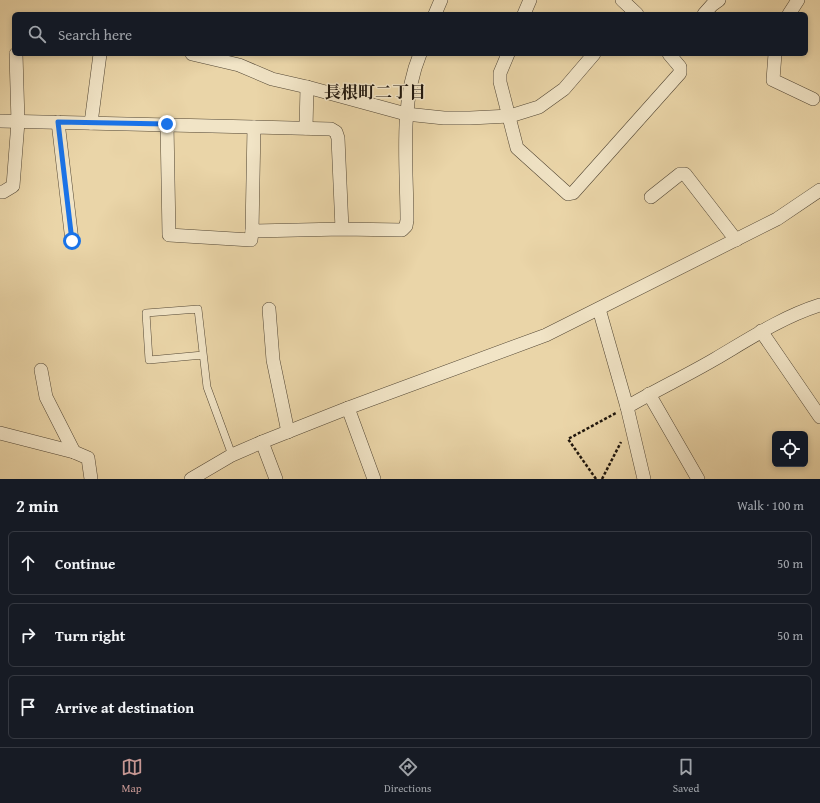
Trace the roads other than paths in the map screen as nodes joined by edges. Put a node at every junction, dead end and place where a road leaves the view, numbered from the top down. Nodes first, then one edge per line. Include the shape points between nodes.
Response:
1 (441, 0) edge
2 (530, 0) edge
3 (622, 0) edge
4 (719, 0) edge
5 (798, 0) edge
6 (436, 12) edge
7 (525, 12) edge
8 (632, 12) edge
9 (706, 12) edge
10 (790, 12) edge
11 (16, 56) edge
12 (100, 56) edge
13 (201, 56) edge
14 (419, 56) edge
15 (507, 56) edge
16 (592, 56) edge
17 (671, 56) edge
18 (776, 56) edge
19 (307, 87) junction
20 (813, 99) dead end
21 (406, 114) junction
22 (510, 116) junction
23 (0, 121) edge
24 (18, 122) junction
25 (58, 122) junction
26 (91, 123) junction
27 (167, 124) junction
28 (254, 128) junction
29 (306, 128) junction
30 (820, 190) edge
31 (0, 192) edge
32 (650, 197) dead end
33 (342, 229) junction
34 (252, 231) junction
35 (736, 240) junction
36 (72, 241) dead end
37 (820, 305) edge
38 (269, 309) dead end
39 (599, 309) junction
40 (761, 331) junction
41 (203, 355) junction
42 (42, 370) dead end
43 (649, 394) junction
44 (626, 407) junction
45 (348, 408) junction
46 (820, 417) edge
47 (288, 432) junction
48 (0, 433) edge
49 (262, 442) junction
50 (74, 452) junction
51 (232, 455) junction
52 (91, 479) edge
53 (191, 479) edge
54 (276, 479) edge
55 (374, 479) edge
56 (644, 479) edge
57 (698, 479) edge

1 - 6 street
2 - 7 street
3 - 8 street
4 - 9 street
5 - 10 street
11 - 24 street
12 - 26 street
13 - 19 street via 239,65 272,79
14 - 21 street via 414,67
15 - 22 street via 500,73 500,82
16 - 22 street via 564,89 539,107
17 - 22 street via 680,67 680,73 573,193 568,194 564,191 517,148
18 - 20 street via 773,80
19 - 21 street
19 - 29 street
21 - 22 street via 463,118
21 - 33 street via 406,226 402,230
23 - 24 street
24 - 25 street
24 - 31 street via 13,186
25 - 26 street
25 - 36 street
26 - 27 street
27 - 28 street
27 - 34 street via 169,235 250,240
28 - 29 street
28 - 34 street
29 - 33 street via 331,129 336,132
30 - 35 street via 777,219
32 - 35 street via 680,174 685,174
33 - 34 street
35 - 39 street
37 - 40 street via 802,310
38 - 47 street via 273,360
39 - 44 street
39 - 45 street via 546,335
40 - 43 street via 714,360
40 - 46 street
41 - 41 lane via 198,309 146,313 149,360
41 - 51 lane via 207,387
42 - 50 street via 46,397
43 - 44 street
43 - 57 street
44 - 56 street
45 - 47 street
45 - 55 street
47 - 49 street
48 - 50 street
49 - 51 street
49 - 54 street
50 - 52 street via 88,458
51 - 53 street

